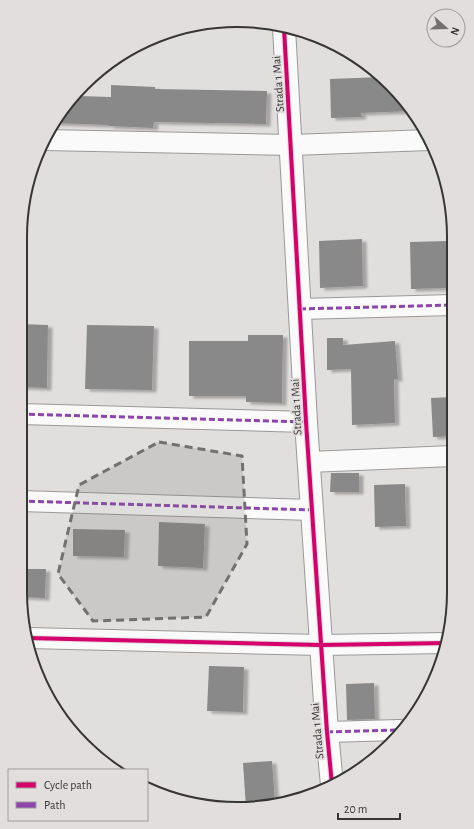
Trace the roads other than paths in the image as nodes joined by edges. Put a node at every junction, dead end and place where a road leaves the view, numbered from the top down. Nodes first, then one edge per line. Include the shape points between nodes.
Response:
1 (284, 32) edge
2 (51, 140) edge
3 (423, 140) edge
4 (292, 145) junction
5 (447, 305) edge
6 (300, 309) junction
7 (27, 414) edge
8 (306, 422) junction
9 (447, 456) edge
10 (309, 462) junction
11 (27, 501) edge
12 (312, 510) junction
13 (32, 638) edge
14 (441, 643) edge
15 (321, 645) junction
16 (395, 730) edge
17 (327, 732) junction
18 (331, 779) edge

1 - 4 street, Strada 1 Mai
2 - 4 street
3 - 4 street
4 - 6 street, Strada 1 Mai
5 - 6 street
6 - 8 street, Strada 1 Mai
7 - 8 street
8 - 10 street, Strada 1 Mai
9 - 10 street
10 - 12 street, Strada 1 Mai
11 - 12 street
12 - 15 street, Strada 1 Mai
13 - 15 street
14 - 15 street
15 - 17 street, Strada 1 Mai
16 - 17 street
17 - 18 street, Strada 1 Mai

